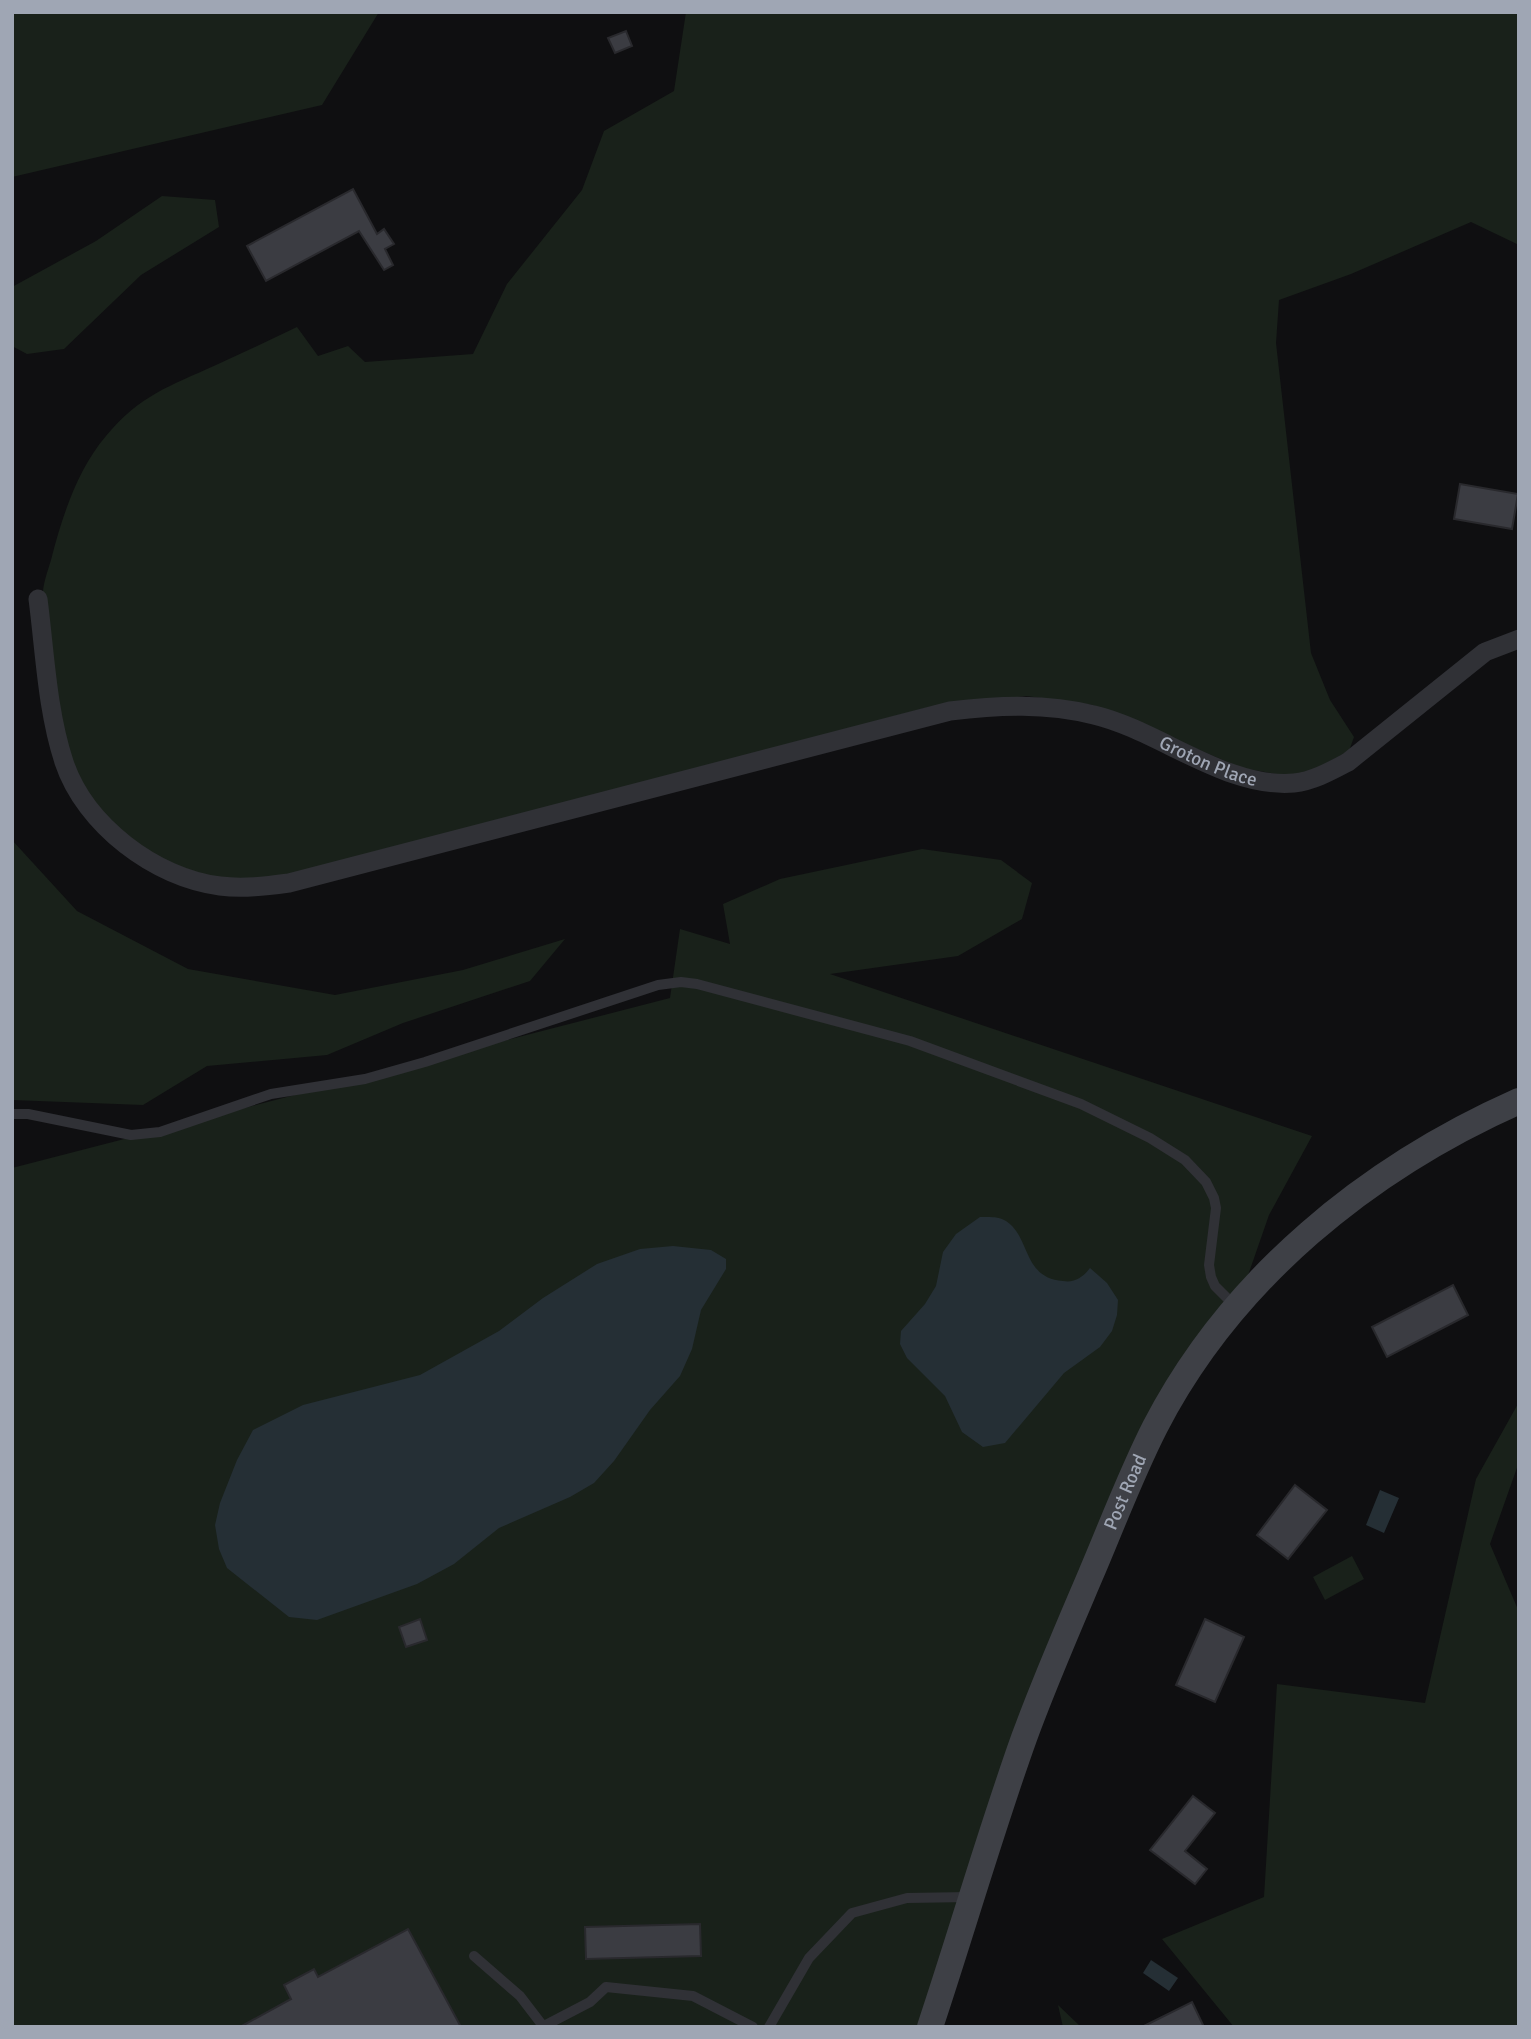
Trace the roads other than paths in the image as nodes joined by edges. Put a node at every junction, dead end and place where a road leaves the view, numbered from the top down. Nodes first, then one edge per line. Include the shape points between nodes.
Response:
1 (38, 599) dead end
2 (1519, 639) edge
3 (1519, 1101) edge
4 (12, 1114) edge
5 (1237, 1307) junction
6 (973, 1897) junction
7 (474, 1956) dead end
8 (542, 2026) edge
9 (753, 2027) edge
10 (768, 2027) edge
11 (930, 2027) edge

1 - 2 street, Groton Place via 55,731 65,765 87,807 114,836 152,863 198,881 248,888 289,883 950,711 996,705 1094,715 1237,776 1296,783 1348,762 1485,652
3 - 5 main road, Post Road via 1440,1140 1361,1190 1300,1241
4 - 5 lane via 131,1135 160,1132 271,1094 365,1079 425,1062 658,985 697,984 910,1041 1081,1104 1150,1138 1185,1160 1206,1182 1216,1208 1209,1265 1215,1286
5 - 6 main road, Post Road via 1192,1366 1155,1427 1054,1661
6 - 10 lane via 907,1898 852,1913 809,1958
6 - 11 main road, Post Road
7 - 8 lane via 520,1996
8 - 9 lane via 590,2001 606,1987 693,1996

